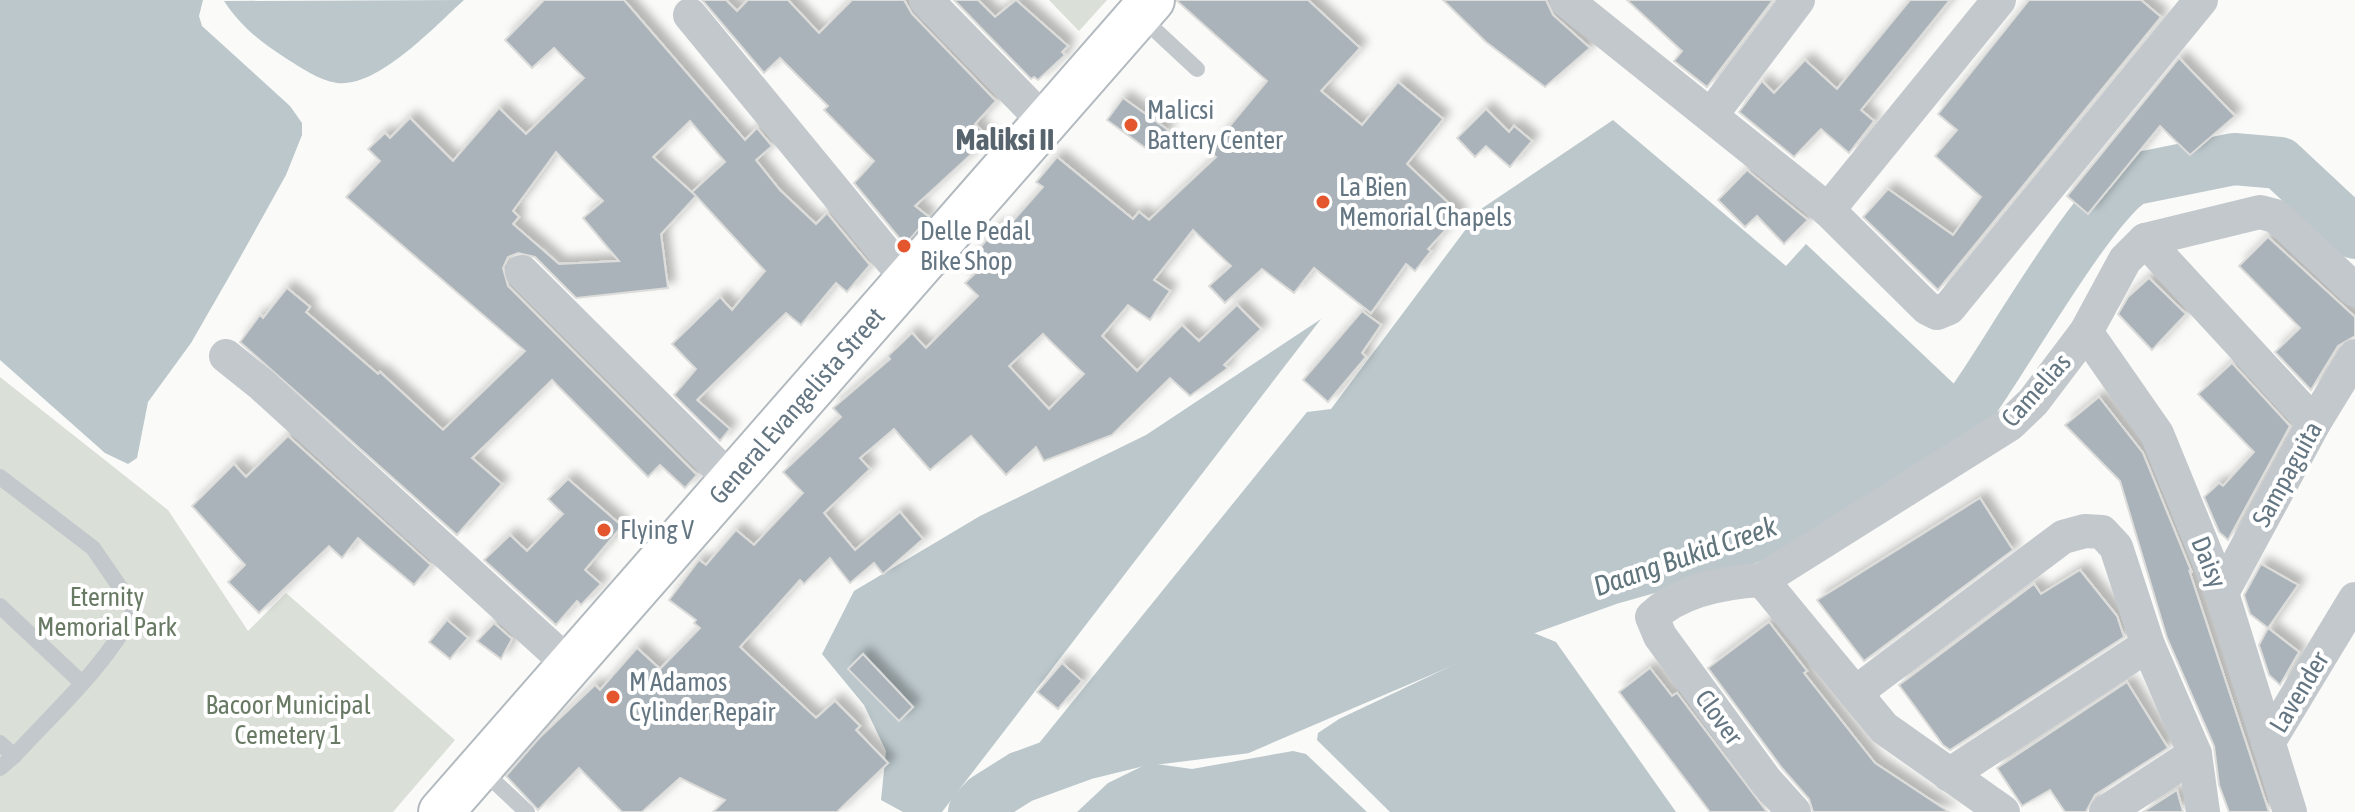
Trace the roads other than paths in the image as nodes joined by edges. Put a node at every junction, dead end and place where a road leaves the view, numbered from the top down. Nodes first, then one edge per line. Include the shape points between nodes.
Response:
1 (926, 0) edge
2 (1566, 0) edge
3 (1798, 0) edge
4 (1999, 0) edge
5 (2201, 0) edge
6 (1145, 7) edge
7 (690, 15) dead end
8 (1197, 69) dead end
9 (1712, 114) junction
10 (1045, 122) junction
11 (1828, 210) junction
12 (2145, 240) junction
13 (522, 272) dead end
14 (907, 279) junction
15 (2355, 290) edge
16 (2086, 332) junction
17 (226, 356) dead end
18 (2355, 356) edge
19 (2314, 423) junction
20 (0, 477) edge
21 (731, 480) junction
22 (1762, 580) junction
23 (2222, 593) junction
24 (2355, 599) edge
25 (0, 606) edge
26 (2148, 645) junction
27 (571, 666) junction
28 (82, 683) junction
29 (1855, 693) junction
30 (0, 743) edge
31 (2268, 743) junction
32 (2195, 754) junction
33 (14, 756) junction
34 (0, 768) edge
35 (480, 768) junction
36 (1949, 775) junction
37 (441, 812) edge
38 (527, 812) edge
39 (1794, 812) edge
40 (2003, 812) edge
41 (2106, 812) edge
42 (2203, 812) edge
43 (2290, 812) edge

1 - 10 street
2 - 9 street
3 - 9 street
4 - 11 street
5 - 11 street via 1949,308 1937,313 1927,308
6 - 8 lane
6 - 10 main road, General Evangelista Street
7 - 14 street
9 - 11 street
10 - 14 main road, General Evangelista Street
12 - 15 street via 2260,212 2286,225
12 - 16 street, Camelias via 2125,260
12 - 19 street
13 - 21 street
14 - 21 main road, General Evangelista Street
16 - 22 street, Camelias via 2010,424
16 - 23 street, Daisy via 2157,434
17 - 27 street
18 - 19 street, Sampaguita
19 - 23 street, Sampaguita
20 - 28 lane via 93,548 135,609
21 - 27 main road, General Evangelista Street
22 - 29 street
22 - 39 street, Clover via 1689,593 1652,617 1660,636
23 - 31 street, Daisy
24 - 31 street, Lavender
25 - 28 lane
26 - 29 street via 2116,547 2102,532 2085,531 2063,537
26 - 32 street
26 - 36 street
27 - 35 main road, General Evangelista Street
28 - 33 lane
29 - 36 street via 1884,728
30 - 33 lane
31 - 43 street, Daisy
32 - 41 street
32 - 42 street
33 - 34 lane
35 - 37 main road, General Evangelista Street
35 - 38 lane
36 - 40 street

